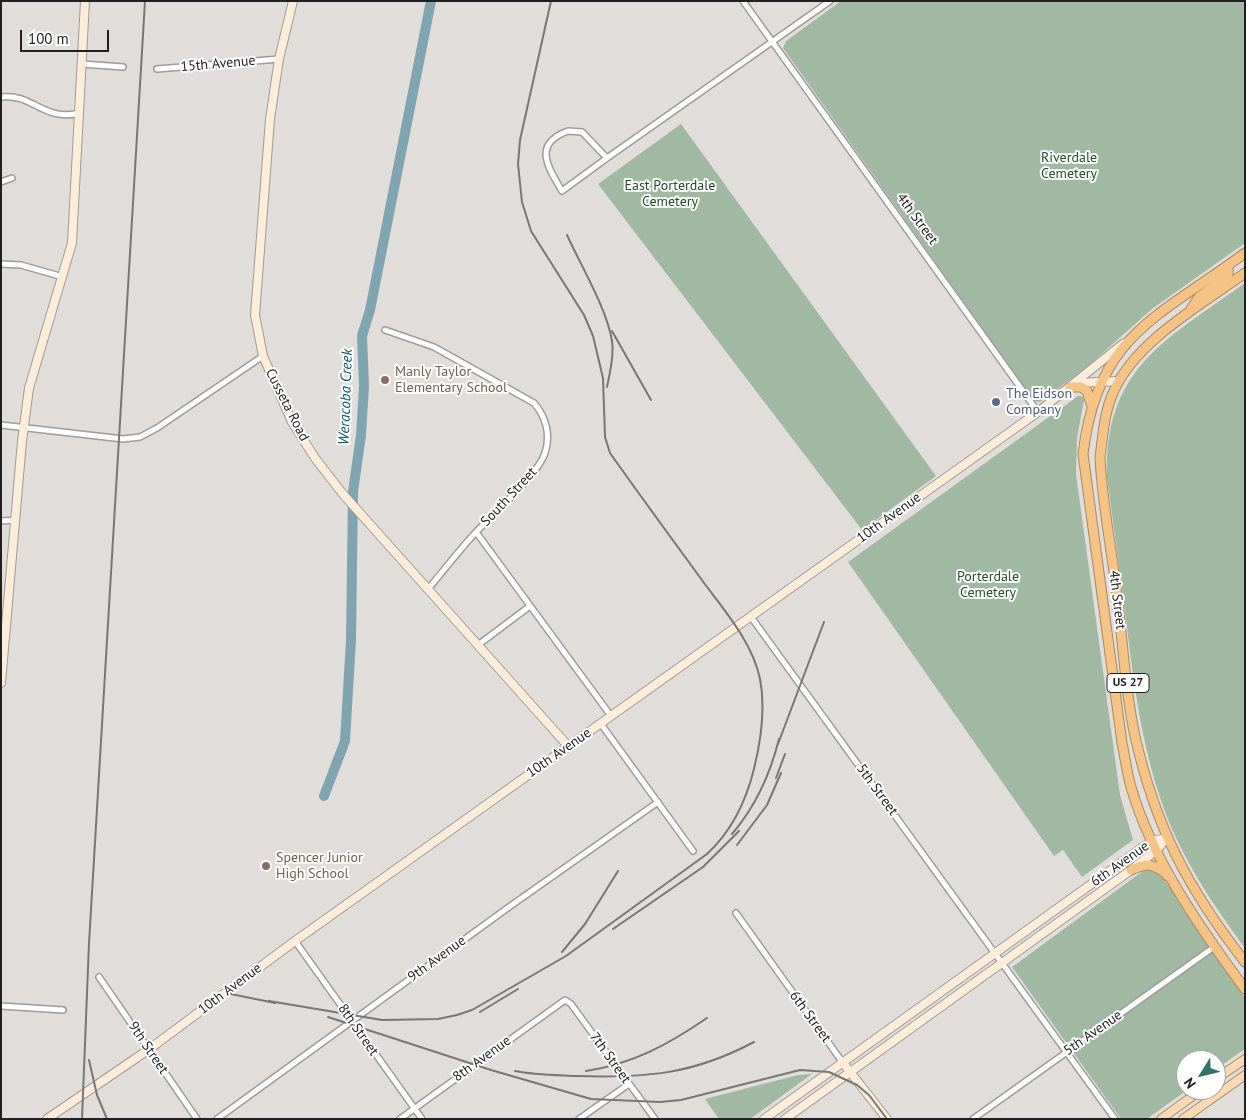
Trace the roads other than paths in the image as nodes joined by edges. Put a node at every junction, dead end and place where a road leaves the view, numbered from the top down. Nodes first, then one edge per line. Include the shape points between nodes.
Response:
1 (85, 1) edge
2 (293, 1) edge
3 (743, 1) edge
4 (830, 1) edge
5 (773, 43) junction
6 (279, 59) junction
7 (82, 64) junction
8 (123, 67) dead end
9 (157, 69) dead end
10 (1, 97) edge
11 (80, 113) junction
12 (608, 158) junction
13 (12, 178) dead end
14 (1, 182) edge
15 (1245, 253) edge
16 (1, 264) edge
17 (1228, 265) junction
18 (1245, 273) edge
19 (64, 278) junction
20 (1186, 316) junction
21 (385, 330) dead end
22 (1127, 341) junction
23 (263, 356) junction
24 (1119, 381) junction
25 (1102, 382) junction
26 (1070, 387) junction
27 (1091, 407) junction
28 (1038, 412) junction
29 (1, 425) edge
30 (24, 429) junction
31 (16, 520) junction
32 (1, 521) edge
33 (476, 532) junction
34 (428, 588) junction
35 (530, 606) junction
36 (751, 617) junction
37 (478, 645) junction
38 (1, 683) edge
39 (612, 716) junction
40 (601, 724) junction
41 (568, 746) junction
42 (658, 802) junction
43 (1166, 838) junction
44 (1155, 845) junction
45 (693, 851) dead end
46 (1131, 870) junction
47 (1174, 883) junction
48 (736, 913) dead end
49 (295, 941) junction
50 (1214, 947) junction
51 (996, 953) junction
52 (1245, 962) edge
53 (1004, 963) junction
54 (99, 977) dead end
55 (1245, 989) edge
56 (564, 1000) joint
57 (1, 1006) edge
58 (63, 1010) dead end
59 (351, 1022) junction
60 (148, 1050) junction
61 (1066, 1052) junction
62 (1245, 1059) edge
63 (843, 1062) junction
64 (851, 1072) junction
65 (1226, 1072) edge
66 (1245, 1075) edge
67 (629, 1084) junction
68 (1187, 1100) edge
69 (415, 1108) junction
70 (47, 1119) edge
71 (197, 1119) edge
72 (217, 1119) edge
73 (400, 1119) edge
74 (422, 1119) edge
75 (579, 1119) edge
76 (655, 1119) edge
77 (764, 1119) edge
78 (785, 1119) edge
79 (887, 1119) edge
80 (973, 1119) edge
81 (1114, 1119) edge
82 (1161, 1119) edge
83 (1183, 1119) edge

1 - 7 main road
2 - 6 main road, Cusseta Road
3 - 5 street, 4th Street
4 - 5 street
5 - 12 street
5 - 28 street, 4th Street
6 - 9 street, 15th Avenue
6 - 23 main road, Cusseta Road via 270,119 255,315
7 - 8 street
7 - 11 main road
10 - 11 street via 12,96 51,114
11 - 19 main road via 72,243
12 - 12 street via 562,191 546,162 546,149 555,135 568,131 582,132
13 - 14 street
15 - 17 highway, 4th Street / US 27
16 - 19 street via 21,265
17 - 20 highway via 1228,275 1199,297
17 - 22 highway, 4th Street / US 27 via 1153,317
18 - 20 highway, 4th Street / US 27
19 - 30 main road via 29,388
20 - 24 highway, 4th Street / US 27 via 1148,344
21 - 33 street, South Street via 434,347 534,403 544,417 547,435 541,460
22 - 25 highway, 4th Street / US 27
22 - 26 main road, 10th Avenue
23 - 30 street via 140,437 116,438
23 - 34 main road, Cusseta Road via 292,422 315,458 342,493
24 - 25 main road, 10th Avenue
24 - 43 highway, 4th Street / US 27 via 1105,421 1101,476 1135,735
25 - 26 main road, 10th Avenue via 1079,383
25 - 27 highway, 4th Street / US 27
26 - 27 highway via 1081,387 1087,391
26 - 28 main road, 10th Avenue
27 - 44 highway, 4th Street / US 27 via 1083,454 1122,742 1131,787
28 - 36 main road, 10th Avenue
29 - 30 street
30 - 31 main road
31 - 32 street
31 - 38 main road
33 - 34 street
33 - 35 street, South Street
34 - 37 main road, Cusseta Road
35 - 37 street
35 - 39 street, South Street
36 - 39 main road, 10th Avenue
36 - 51 street, 5th Street
37 - 41 main road, Cusseta Road
39 - 40 main road, 10th Avenue
40 - 41 main road, 10th Avenue
40 - 42 street
41 - 49 main road, 10th Avenue
42 - 45 street
42 - 59 street, 9th Avenue
43 - 44 main road, 6th Avenue
43 - 52 highway, 4th Street / US 27 via 1195,893
44 - 46 main road, 6th Avenue
44 - 47 highway, 4th Street / US 27
44 - 51 main road, 6th Avenue
46 - 47 highway via 1152,864
46 - 53 main road, 6th Avenue
47 - 50 highway, 4th Street / US 27
48 - 63 street, 6th Street
49 - 59 street, 8th Street
49 - 60 main road, 10th Avenue
50 - 55 highway, 4th Street / US 27
50 - 61 street, 5th Avenue
51 - 53 street, 5th Street
51 - 63 main road, 6th Avenue
53 - 61 street, 5th Street
53 - 64 main road, 6th Avenue
54 - 60 street, 9th Street
56 - 67 street, 7th Street via 571,1004
56 - 69 street, 8th Avenue
57 - 58 street
59 - 69 street, 8th Street
59 - 72 street, 9th Avenue
60 - 70 main road, 10th Avenue
60 - 71 street, 9th Street
61 - 80 street, 5th Avenue
61 - 81 street
62 - 65 main road
63 - 64 main road, 6th Street
63 - 77 main road, 6th Avenue
64 - 78 main road, 6th Avenue
64 - 79 main road, 6th Street
66 - 83 main road
67 - 75 street
67 - 76 street, 7th Street
68 - 82 main road
69 - 73 street, 8th Avenue
69 - 74 street, 8th Street

